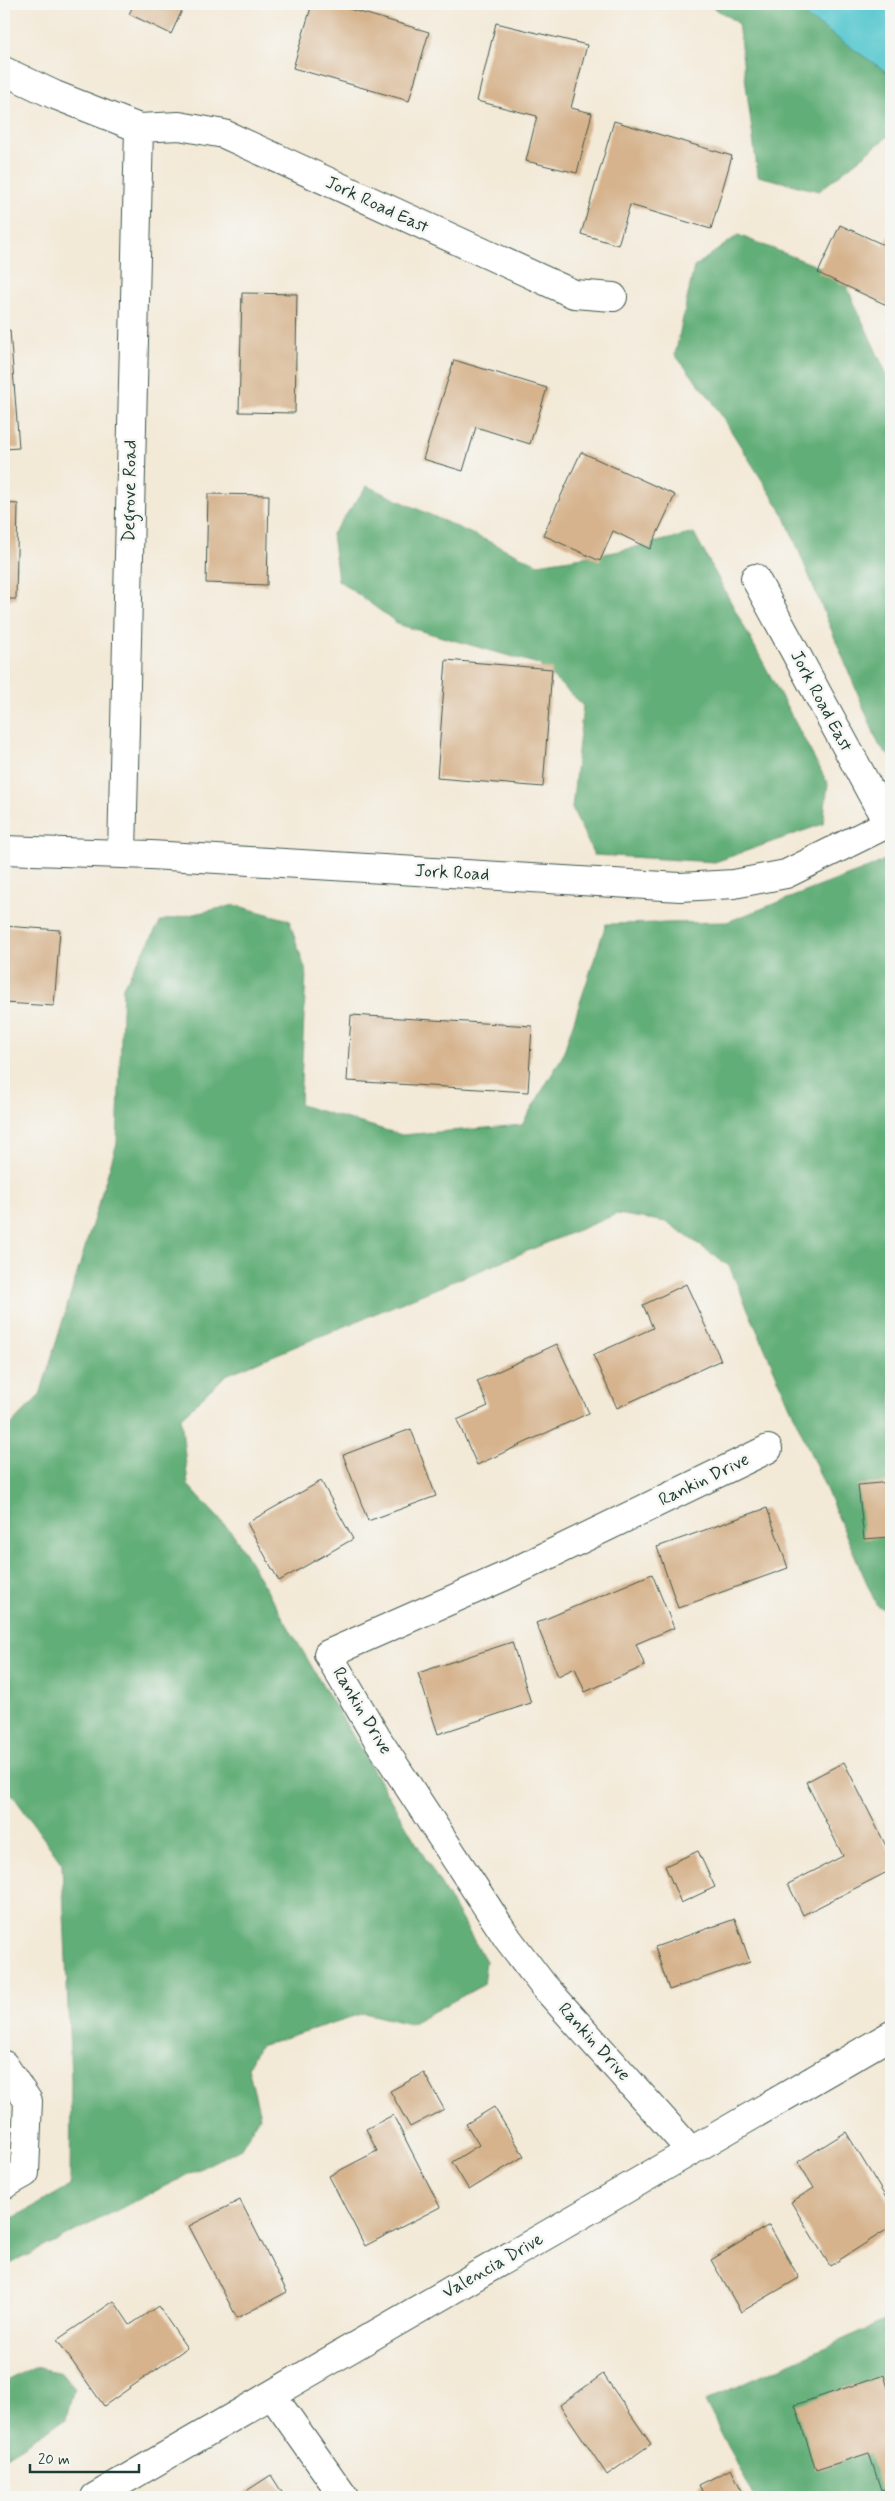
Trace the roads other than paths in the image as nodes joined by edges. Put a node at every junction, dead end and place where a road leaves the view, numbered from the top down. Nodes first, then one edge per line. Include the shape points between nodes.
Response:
1 (4, 71) edge
2 (139, 128) junction
3 (612, 297) dead end
4 (755, 578) dead end
5 (889, 823) edge
6 (4, 850) edge
7 (122, 854) junction
8 (768, 1449) dead end
9 (891, 2035) edge
10 (4, 2065) edge
11 (691, 2151) junction
12 (4, 2184) edge
13 (272, 2395) junction
14 (95, 2497) edge
15 (344, 2497) edge

1 - 2 street
2 - 3 street, Jork Road East via 179,126 224,134 574,294
2 - 7 street, Degrove Road
4 - 5 street, Jork Road East
5 - 7 street, Jork Road via 786,874 734,884 680,887
6 - 7 street, Jork Road
8 - 11 street, Rankin Drive via 503,1577 328,1654 378,1740 508,1939 543,1985
9 - 11 street, Valencia Drive
10 - 12 street via 28,2101 25,2173
11 - 13 street, Valencia Drive
13 - 14 street, Valencia Drive
13 - 15 street

